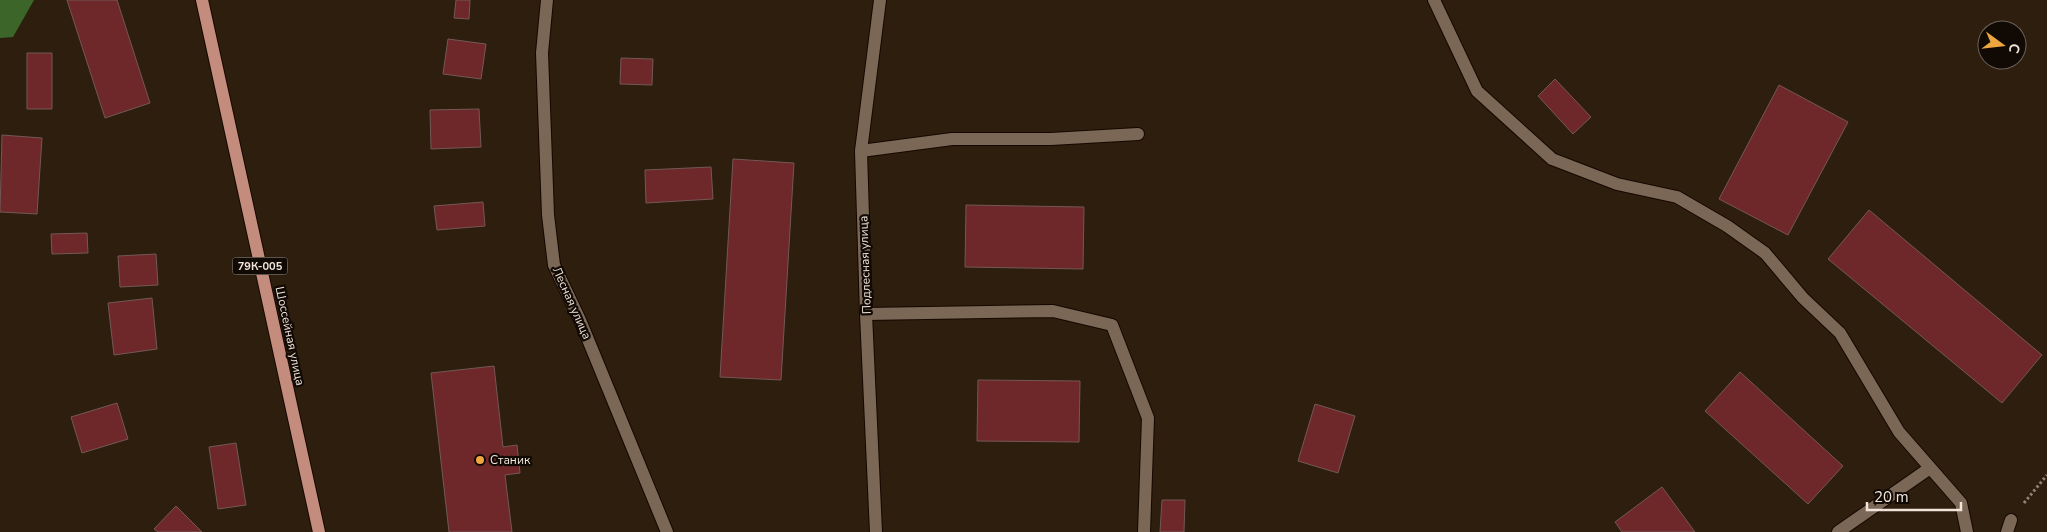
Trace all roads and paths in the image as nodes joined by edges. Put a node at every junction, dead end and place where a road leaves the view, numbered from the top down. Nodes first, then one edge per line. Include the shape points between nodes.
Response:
1 (202, 0) edge
2 (547, 0) edge
3 (880, 0) edge
4 (1434, 0) edge
5 (1138, 134) dead end
6 (861, 151) junction
7 (866, 314) junction
8 (1930, 468) junction
9 (2047, 475) edge
10 (2009, 526) edge
11 (319, 532) edge
12 (667, 532) edge
13 (876, 532) edge
14 (1144, 532) edge
15 (1838, 532) edge
16 (1967, 532) edge

1 - 11 main road, Шоссейная улица / 79К-005
2 - 12 street, Лесная улица via 542,53 548,215 554,265 580,320
3 - 6 street, Подлесная улица
4 - 8 street via 1477,91 1552,159 1617,184 1677,197 1765,253 1803,298 1840,333 1899,432
5 - 6 street via 1052,139 952,139
6 - 7 street, Подлесная улица
7 - 13 street, Подлесная улица
7 - 14 street via 1053,310 1112,325 1148,418
8 - 15 street
8 - 16 street via 1961,503
9 - 10 path

